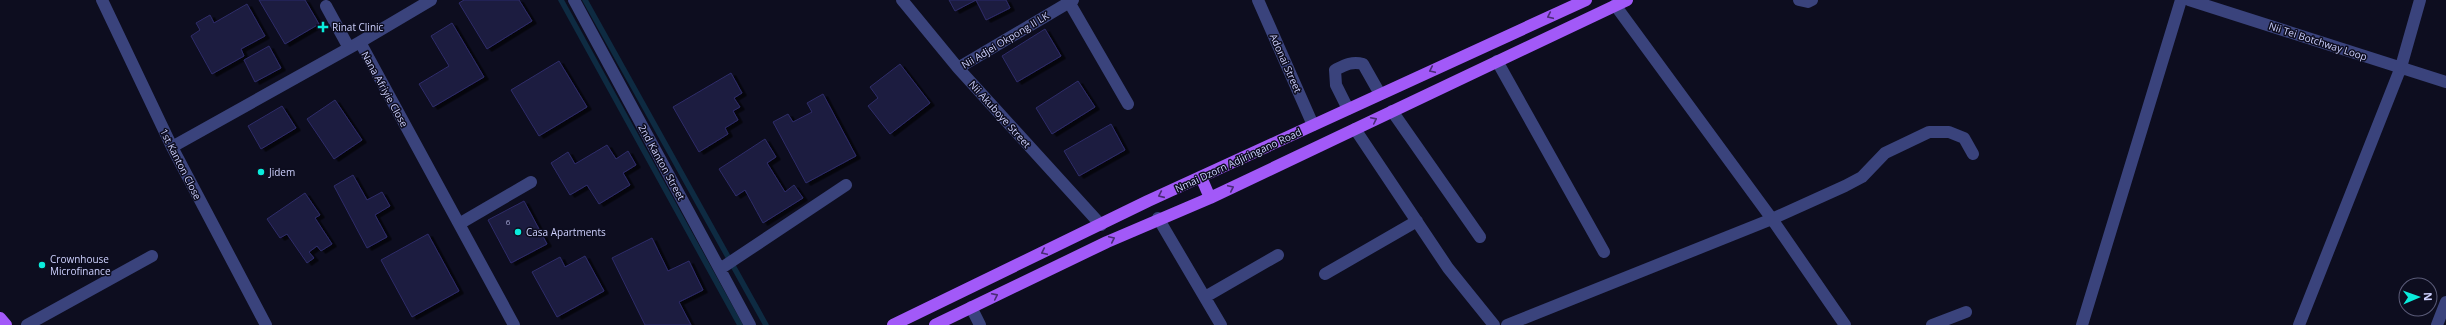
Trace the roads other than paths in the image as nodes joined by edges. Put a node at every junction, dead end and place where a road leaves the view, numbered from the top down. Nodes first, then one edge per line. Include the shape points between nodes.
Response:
1 (102, 0) edge
2 (431, 0) edge
3 (574, 0) edge
4 (902, 0) edge
5 (1258, 0) edge
6 (1586, 0) edge
7 (1627, 0) edge
8 (1799, 0) edge
9 (1812, 0) edge
10 (2181, 0) edge
11 (2189, 0) edge
12 (2420, 0) edge
13 (1071, 1) edge
14 (1615, 5) junction
15 (326, 6) dead end
16 (360, 42) junction
17 (349, 48) junction
18 (1497, 61) junction
19 (2401, 67) junction
20 (958, 68) junction
21 (2446, 82) edge
22 (1380, 94) junction
23 (1128, 104) dead end
24 (1348, 109) junction
25 (1392, 111) junction
26 (1313, 126) junction
27 (1355, 129) junction
28 (172, 146) junction
29 (1973, 154) dead end
30 (1201, 177) junction
31 (531, 182) dead end
32 (846, 185) dead end
33 (1210, 198) junction
34 (1158, 218) junction
35 (1772, 218) junction
36 (1417, 221) junction
37 (459, 224) junction
38 (1101, 225) junction
39 (1480, 237) dead end
40 (1604, 252) dead end
41 (1278, 255) dead end
42 (152, 256) dead end
43 (720, 268) junction
44 (1325, 274) dead end
45 (1205, 297) junction
46 (2446, 302) edge
47 (971, 307) junction
48 (1966, 312) dead end
49 (0, 318) edge
50 (6, 325) edge
51 (27, 325) edge
52 (266, 325) edge
53 (514, 325) edge
54 (750, 325) edge
55 (893, 325) edge
56 (935, 325) edge
57 (980, 325) edge
58 (1221, 325) edge
59 (1494, 325) edge
60 (1507, 325) edge
61 (1845, 325) edge
62 (1932, 325) edge
63 (2082, 325) edge
64 (2299, 325) edge
65 (2437, 325) edge

1 - 28 street, 1st Kanton Close
2 - 16 street
3 - 43 street, 2nd Kanton Street
4 - 20 street, Nii Akuboye Street
5 - 26 street, Adonai Street
6 -> 22 main road, Nmai Dzorn Adjiringano Road
7 - 14 main road, Nmai Dzorn Adjiringano Road
8 - 9 street
10 - 63 street
11 - 19 street, Nii Tei Botchway Loop
12 - 19 street
13 - 20 street, Nii Adjei Okpong II LK
13 - 23 street
14 - 18 main road, Nmai Dzorn Adjiringano Road
14 - 35 street
15 - 17 street
16 - 17 street, Nana Afriyie Close
16 - 37 street, Nana Afriyie Close
17 - 28 street, Nana Afriyie Close
18 - 25 main road, Nmai Dzorn Adjiringano Road
18 - 40 street
19 - 21 street, Nii Tei Botchway Loop
19 - 64 street
20 - 38 street, Nii Akuboye Street
22 - 24 main road, Nmai Dzorn Adjiringano Road
22 - 24 street via 1363,64 1346,64 1335,70 1334,77
24 - 26 main road, Nmai Dzorn Adjiringano Road
27 -> 25 main road, Nmai Dzorn Adjiringano Road
25 - 39 street
26 - 30 main road, Nmai Dzorn Adjiringano Road
33 -> 27 main road, Nmai Dzorn Adjiringano Road
27 - 36 street
28 - 52 street, 1st Kanton Close
29 - 35 street via 1964,138 1949,132 1928,132 1885,153 1862,177
30 - 33 main road
30 -> 38 main road, Nmai Dzorn Adjiringano Road
31 - 37 street
32 - 43 street
33 - 34 main road, Nmai Dzorn Adjiringano Road
34 - 45 street
47 -> 34 main road, Nmai Dzorn Adjiringano Road
35 - 60 street
35 - 61 street
36 - 44 street
36 - 59 street via 1448,268
37 - 53 street, Nana Afriyie Close
38 -> 55 main road, Nmai Dzorn Adjiringano Road
41 - 45 street
42 - 51 street
43 - 54 street, 2nd Kanton Street
45 - 58 street
46 - 65 street
47 - 56 main road, Nmai Dzorn Adjiringano Road
47 - 57 street
48 - 62 street
49 - 50 main road

